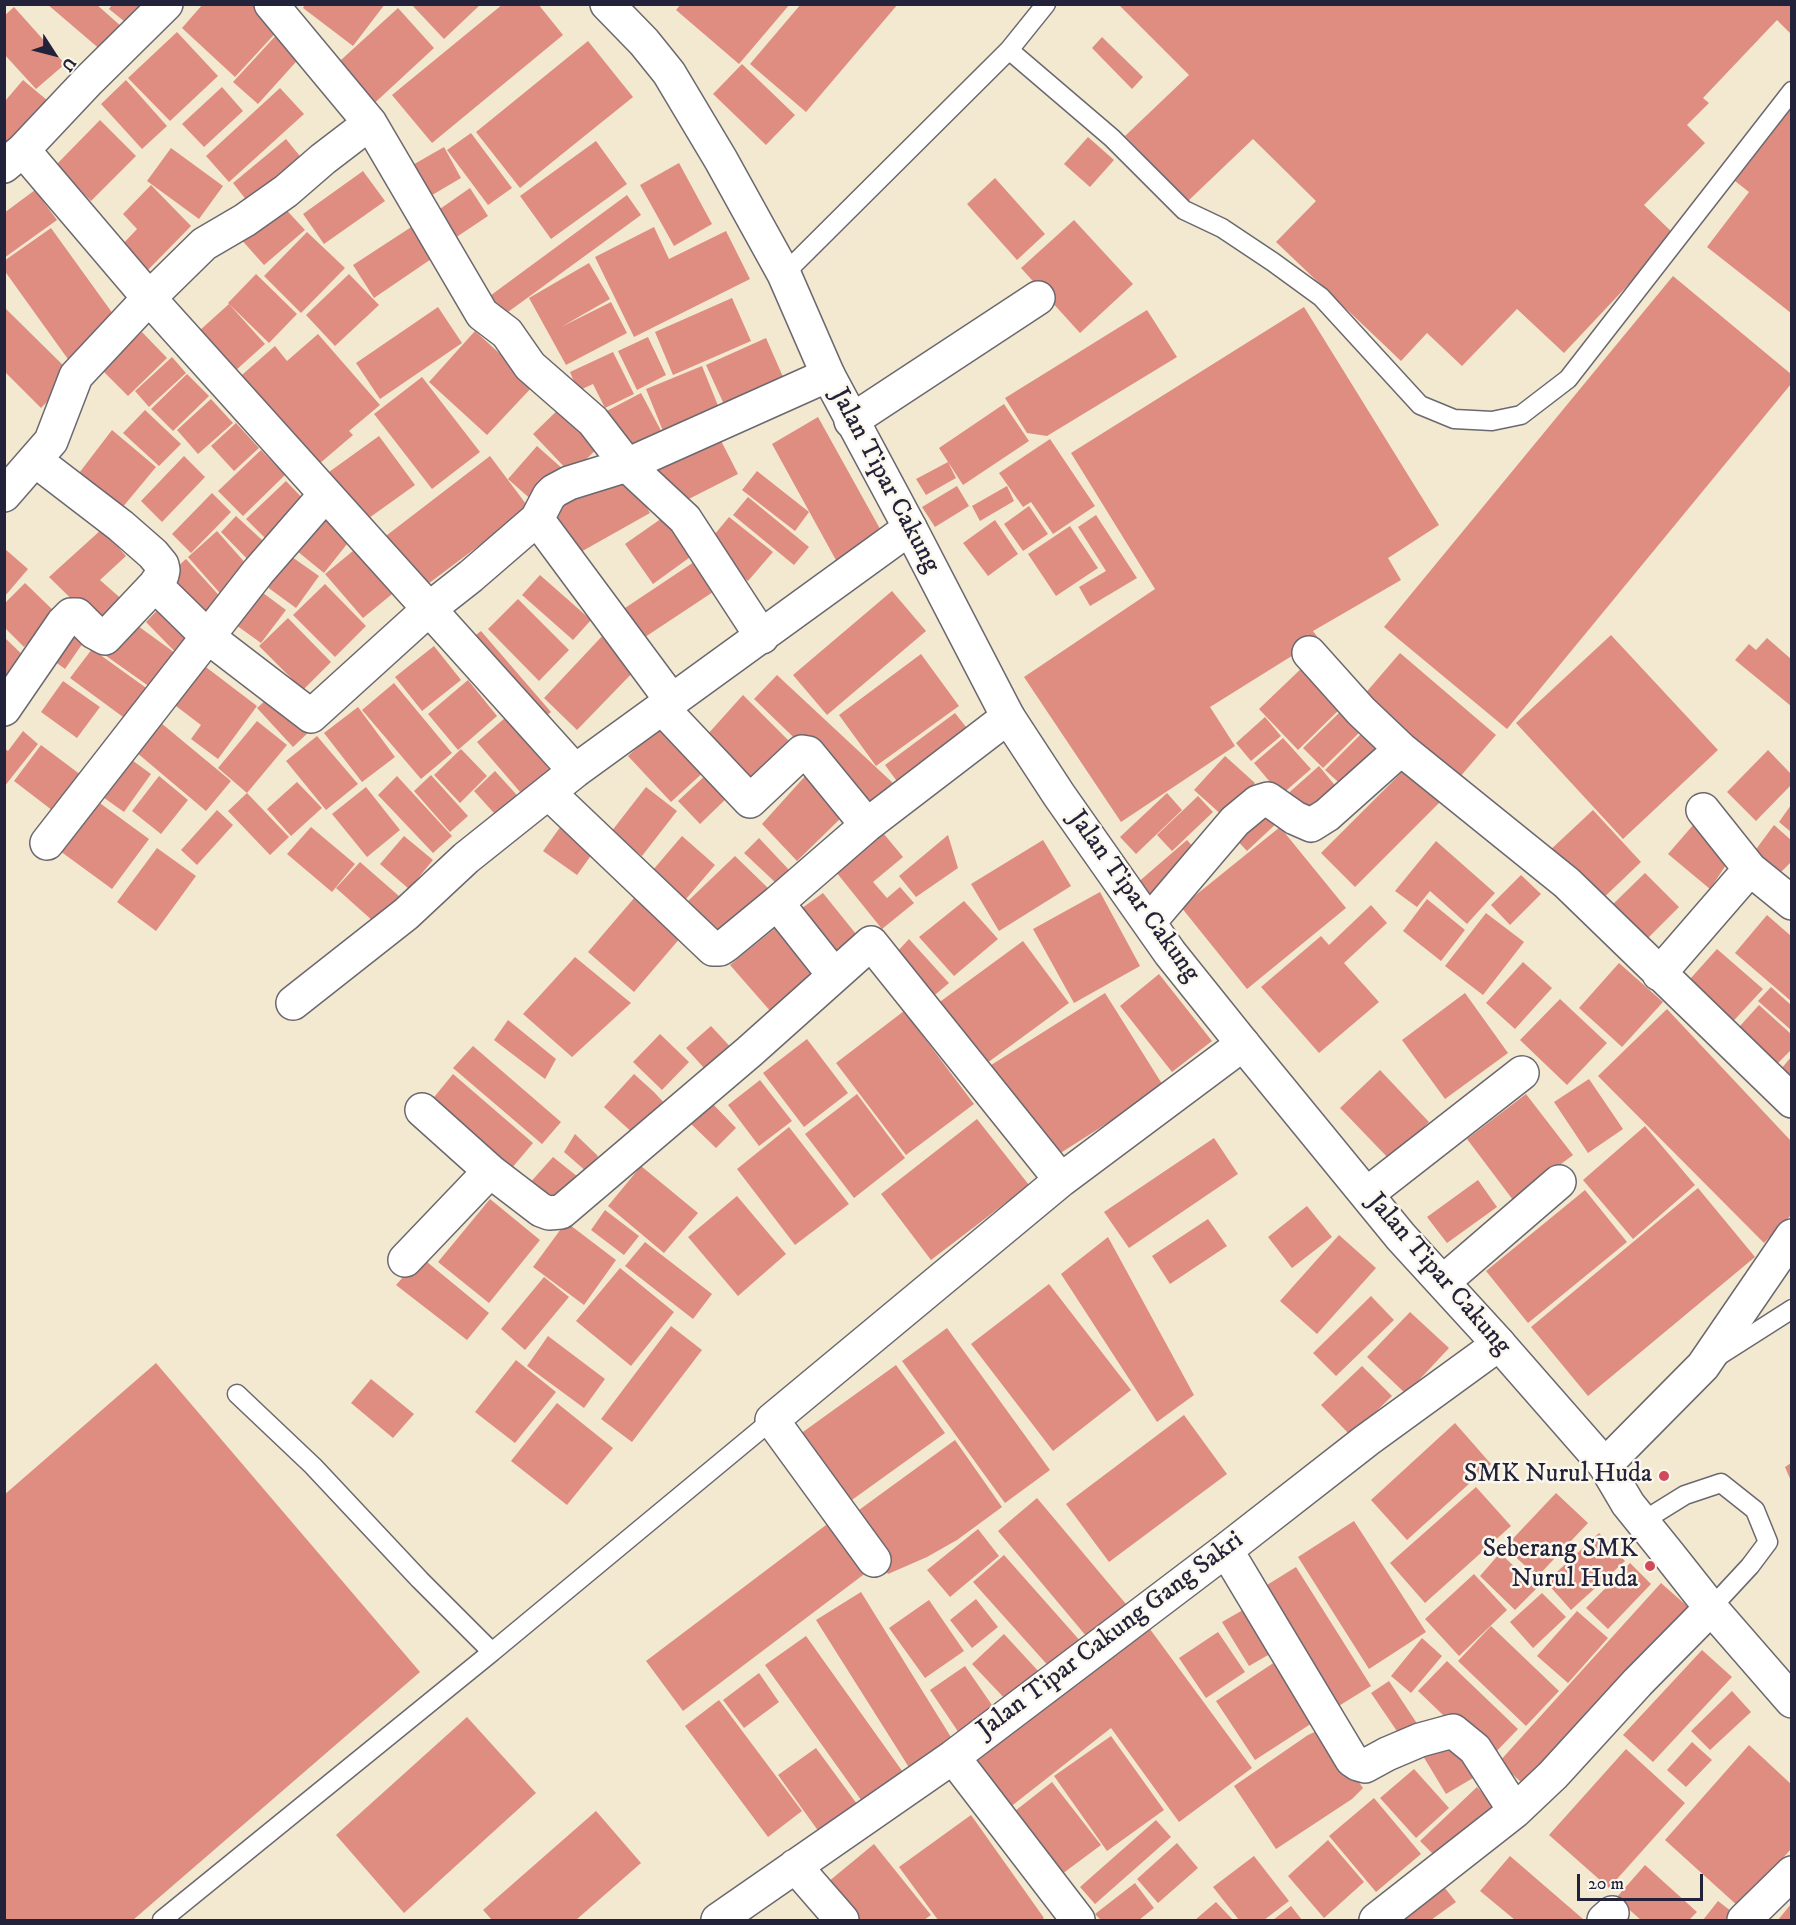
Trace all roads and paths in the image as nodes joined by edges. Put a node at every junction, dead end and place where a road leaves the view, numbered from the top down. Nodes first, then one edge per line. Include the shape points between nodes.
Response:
1 (166, 4) edge
2 (271, 4) edge
3 (1046, 4) edge
4 (622, 9) edge
5 (1009, 50) junction
6 (1791, 91) edge
7 (370, 123) junction
8 (14, 158) edge
9 (784, 274) junction
10 (149, 298) junction
11 (1038, 298) dead end
12 (828, 375) junction
13 (851, 421) junction
14 (35, 460) junction
15 (627, 465) junction
16 (4, 495) edge
17 (325, 495) junction
18 (537, 519) junction
19 (910, 528) junction
20 (155, 585) junction
21 (429, 609) junction
22 (208, 637) junction
23 (762, 637) junction
24 (1309, 653) dead end
25 (667, 705) junction
26 (4, 710) edge
27 (1008, 717) junction
28 (1401, 748) junction
29 (575, 771) junction
30 (549, 793) junction
31 (1702, 810) dead end
32 (867, 825) junction
33 (46, 843) dead end
34 (1750, 868) junction
35 (777, 903) junction
36 (1791, 903) edge
37 (1149, 922) junction
38 (1659, 974) junction
39 (834, 975) junction
40 (292, 1003) dead end
41 (1243, 1044) junction
42 (1522, 1073) dead end
43 (1791, 1101) edge
44 (422, 1110) dead end
45 (490, 1171) junction
46 (1060, 1180) junction
47 (1559, 1182) dead end
48 (1367, 1194) junction
49 (1791, 1236) edge
50 (405, 1260) dead end
51 (1443, 1282) junction
52 (1791, 1309) edge
53 (1499, 1344) junction
54 (1703, 1366) junction
55 (237, 1394) dead end
56 (772, 1419) junction
57 (1605, 1465) junction
58 (1643, 1521) junction
59 (1226, 1550) junction
60 (874, 1560) dead end
61 (1711, 1608) junction
62 (492, 1652) junction
63 (1791, 1701) edge
64 (953, 1757) junction
65 (1515, 1811) junction
66 (795, 1866) junction
67 (1791, 1873) edge
68 (162, 1920) edge
69 (718, 1920) edge
70 (842, 1920) edge
71 (1078, 1920) edge
72 (1376, 1920) edge
73 (1744, 1920) edge

1 - 8 street
2 - 7 street
3 - 5 lane
4 - 9 street, Jalan Tipar Cakung via 669,73
5 - 6 lane via 1112,138 1184,210 1222,228 1321,297 1420,405 1454,419 1483,421 1521,415 1568,379
5 - 9 lane
7 - 10 street via 286,191 204,244
7 - 15 street via 482,314 507,333 530,366 593,421
8 - 10 street
9 - 12 street, Jalan Tipar Cakung
10 - 14 street via 76,376 51,441
10 - 17 street
11 - 13 street
12 - 13 street, Jalan Tipar Cakung
12 - 15 street
13 - 19 street, Jalan Tipar Cakung
14 - 16 street
14 - 20 street via 153,555 164,570
15 - 18 street via 554,491
15 - 23 street via 685,519
17 - 21 street
17 - 22 street
18 - 21 street
18 - 25 street
19 - 23 street
19 - 27 street, Jalan Tipar Cakung
20 - 22 street
20 - 26 street via 105,638 77,615 71,615
21 - 22 street via 311,716
21 - 29 street
22 - 33 street
23 - 25 street
24 - 28 street
25 - 29 street
25 - 32 street via 750,801 802,752 808,753
27 - 32 street
27 - 37 street, Jalan Tipar Cakung
28 - 37 street via 1311,825 1268,799 1258,802 1235,821
28 - 38 street via 1567,883
29 - 30 street
30 - 35 street via 713,949 726,945
30 - 40 street via 466,858 406,914
31 - 34 street
32 - 35 street
34 - 36 street
34 - 38 street
35 - 39 street
37 - 41 street, Jalan Tipar Cakung
38 - 43 street
39 - 45 street via 561,1212 541,1210
39 - 46 street via 871,942
41 - 46 street
41 - 48 street, Jalan Tipar Cakung
42 - 48 street
44 - 45 street
45 - 50 street
46 - 56 street
47 - 51 street
48 - 51 street, Jalan Tipar Cakung
49 - 54 street
51 - 53 street, Jalan Tipar Cakung
52 - 54 lane
53 - 57 street, Jalan Tipar Cakung
53 - 59 street, Jalan Tipar Cakung Gang Sakri
54 - 57 street
55 - 62 lane via 313,1466
56 - 60 street
56 - 62 lane
57 - 58 street, Jalan Tipar Cakung
58 - 61 street, Jalan Tipar Cakung
58 - 61 lane via 1685,1495 1721,1483 1755,1510 1768,1542
59 - 64 street, Jalan Tipar Cakung Gang Sakri
59 - 65 street via 1352,1760 1365,1766 1420,1740 1453,1731 1475,1749
61 - 63 street, Jalan Tipar Cakung
61 - 65 street
62 - 68 lane
64 - 66 street, Jalan Tipar Cakung Gang Sakri
64 - 71 street
65 - 72 street
66 - 69 street, Jalan Tipar Cakung Gang Sakri
66 - 70 street
67 - 73 street

